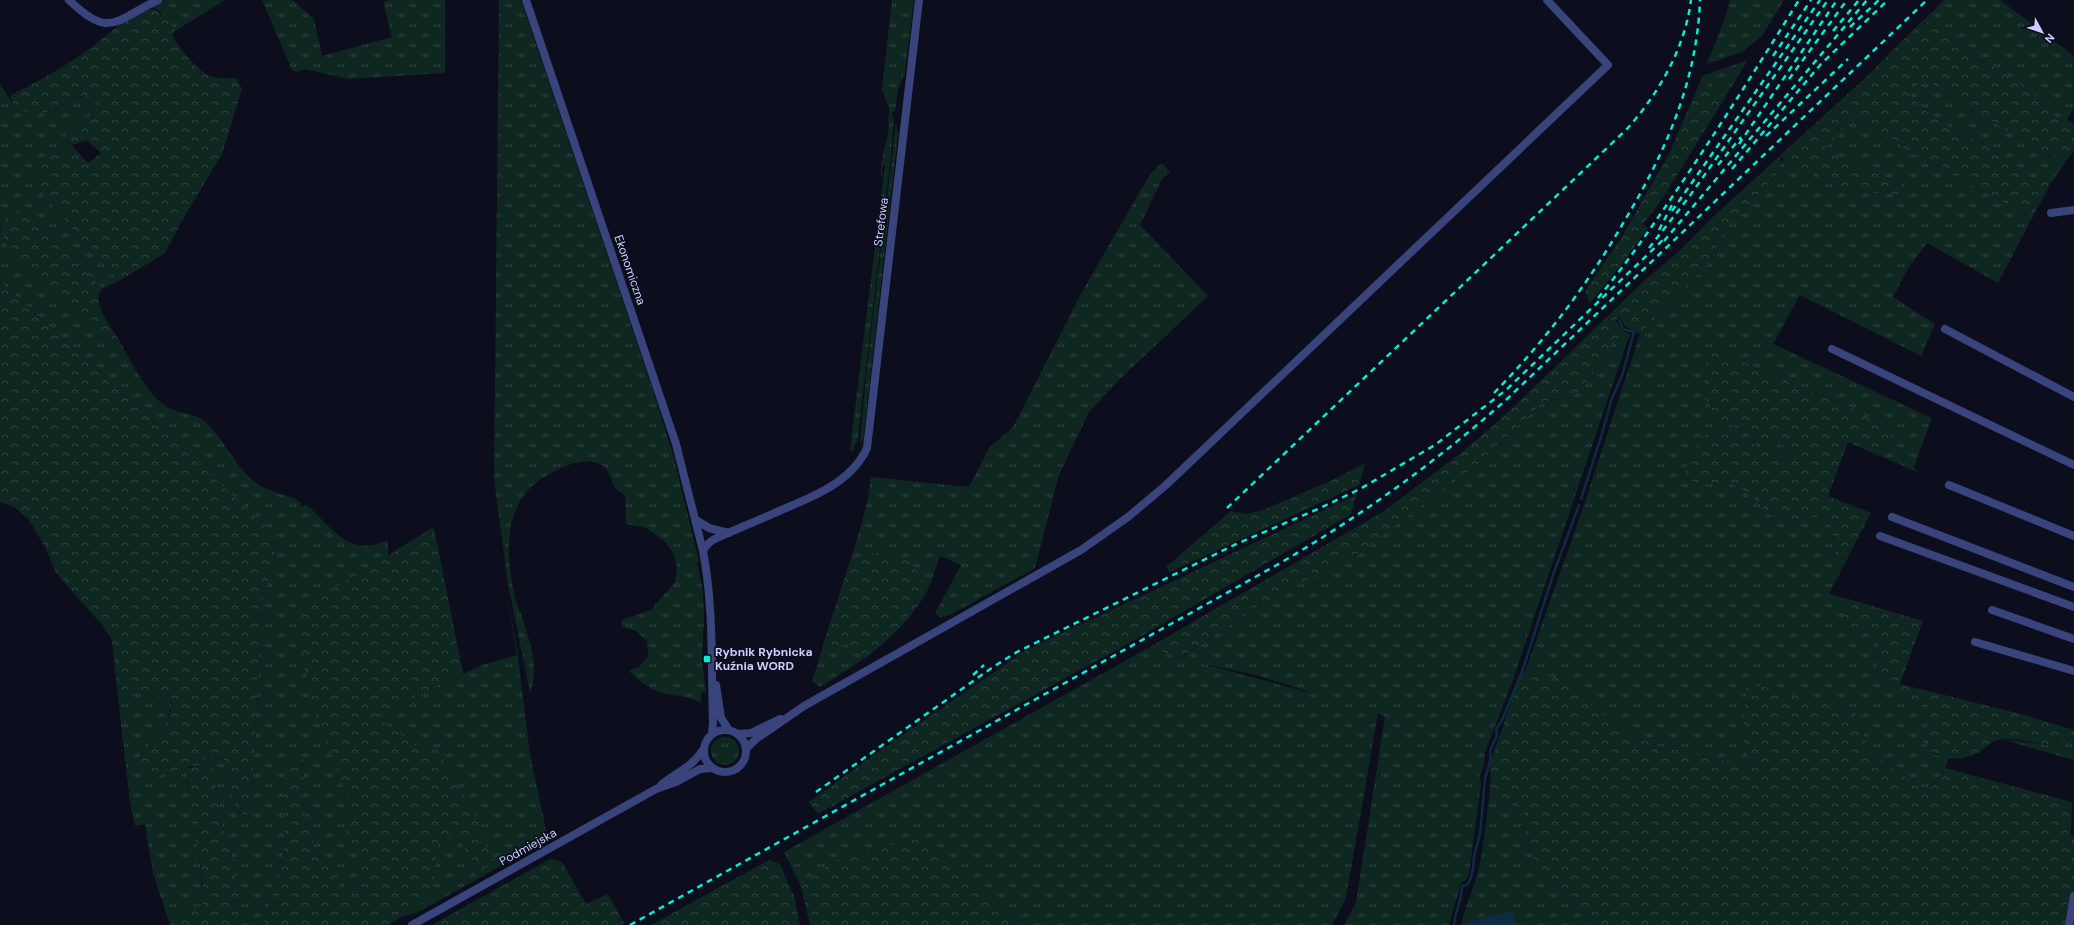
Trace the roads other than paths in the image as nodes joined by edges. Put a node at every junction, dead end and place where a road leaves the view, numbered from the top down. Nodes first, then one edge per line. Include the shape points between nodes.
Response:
1 (69, 0) edge
2 (158, 0) edge
3 (526, 0) edge
4 (919, 0) edge
5 (1547, 0) edge
6 (2074, 210) edge
7 (2051, 213) dead end
8 (1945, 329) dead end
9 (1832, 348) dead end
10 (2074, 397) edge
11 (2074, 465) edge
12 (1949, 485) dead end
13 (1892, 517) dead end
14 (696, 520) junction
15 (729, 533) junction
16 (1880, 536) dead end
17 (2074, 536) edge
18 (703, 551) junction
19 (2074, 587) edge
20 (2074, 606) edge
21 (1992, 610) dead end
22 (2074, 639) edge
23 (1975, 642) dead end
24 (2074, 671) edge
25 (713, 674) junction
26 (787, 717) junction
27 (728, 730) junction
28 (712, 734) junction
29 (738, 734) junction
30 (746, 749) junction
31 (703, 750) junction
32 (712, 768) junction
33 (656, 789) junction
34 (2074, 896) edge
35 (412, 925) edge
36 (2069, 925) edge

1 - 2 street via 97,22 108,24
3 - 14 street, Ekonomiczna via 676,444
4 - 15 street, Strefowa via 867,448 853,468 829,488
5 - 26 street via 1608,65 1176,475 1128,517 1076,554
6 - 7 street
8 - 10 street
9 - 11 street
12 - 17 street
13 - 19 street
14 - 15 street via 710,528
14 - 18 street, Ekonomiczna
15 - 18 street via 711,541
16 - 20 street
18 - 25 street, Ekonomiczna via 711,595
21 - 22 street
23 - 24 street
25 - 27 street, Ekonomiczna via 721,718
25 - 28 street, Ekonomiczna
26 - 29 street via 751,733
26 - 30 street
27 - 28 street
27 - 29 street
28 - 31 street via 705,742
29 - 30 street
30 - 32 street via 743,762 735,770 723,772
31 - 32 street via 705,760
31 - 33 street, Podmiejska via 692,764
32 - 33 street, Podmiejska via 696,771
33 - 35 street, Podmiejska
34 - 36 street

